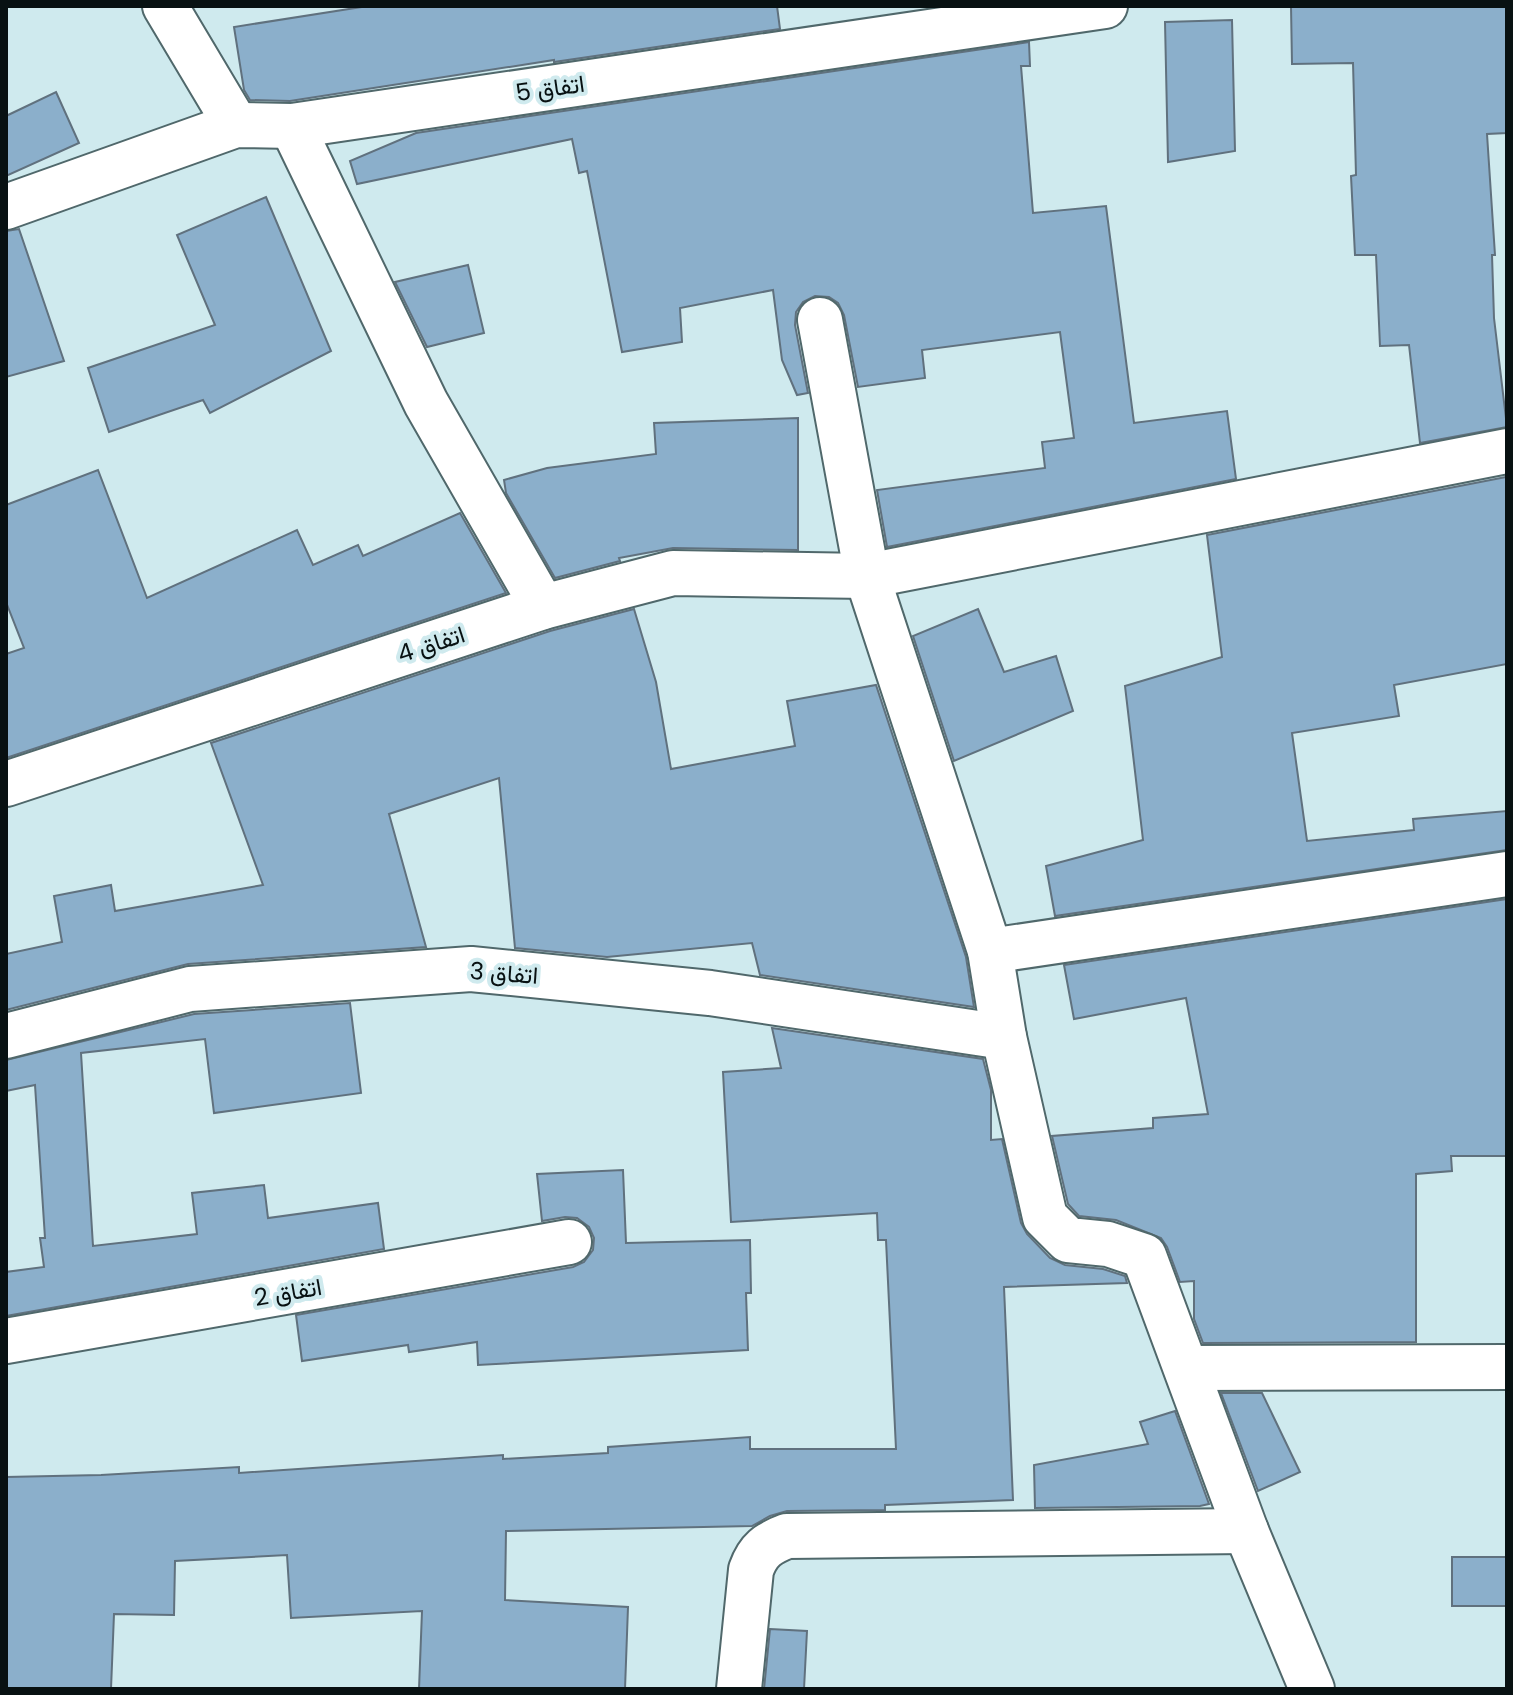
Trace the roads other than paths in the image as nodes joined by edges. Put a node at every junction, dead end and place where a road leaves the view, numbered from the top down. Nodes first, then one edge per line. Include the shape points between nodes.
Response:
1 (165, 6) edge
2 (1105, 6) edge
3 (236, 125) junction
4 (292, 126) junction
5 (6, 207) edge
6 (820, 320) dead end
7 (1507, 451) edge
8 (867, 576) junction
9 (543, 607) junction
10 (6, 784) edge
11 (1507, 874) edge
12 (990, 951) junction
13 (6, 1036) edge
14 (1004, 1037) junction
15 (569, 1242) dead end
16 (6, 1341) edge
17 (1507, 1367) edge
18 (1188, 1368) junction
19 (1246, 1531) junction
20 (739, 1689) edge
21 (1312, 1689) edge

1 - 3 street
2 - 4 street, اتفاق 5
3 - 4 street, اتفاق 5
3 - 5 street, اتفاق 5
4 - 9 street via 426,403
6 - 8 street
7 - 8 street, اتفاق 4
8 - 9 street, اتفاق 4 via 673,573
8 - 12 street
9 - 10 street, اتفاق 4
11 - 12 street
12 - 14 street
13 - 14 street, اتفاق 3 via 190,989 471,969 710,993
14 - 18 street via 1045,1217 1068,1240 1108,1244 1144,1256
15 - 16 street, اتفاق 2
17 - 18 street
18 - 19 street
19 - 20 street via 787,1536 757,1554 751,1570
19 - 21 street

